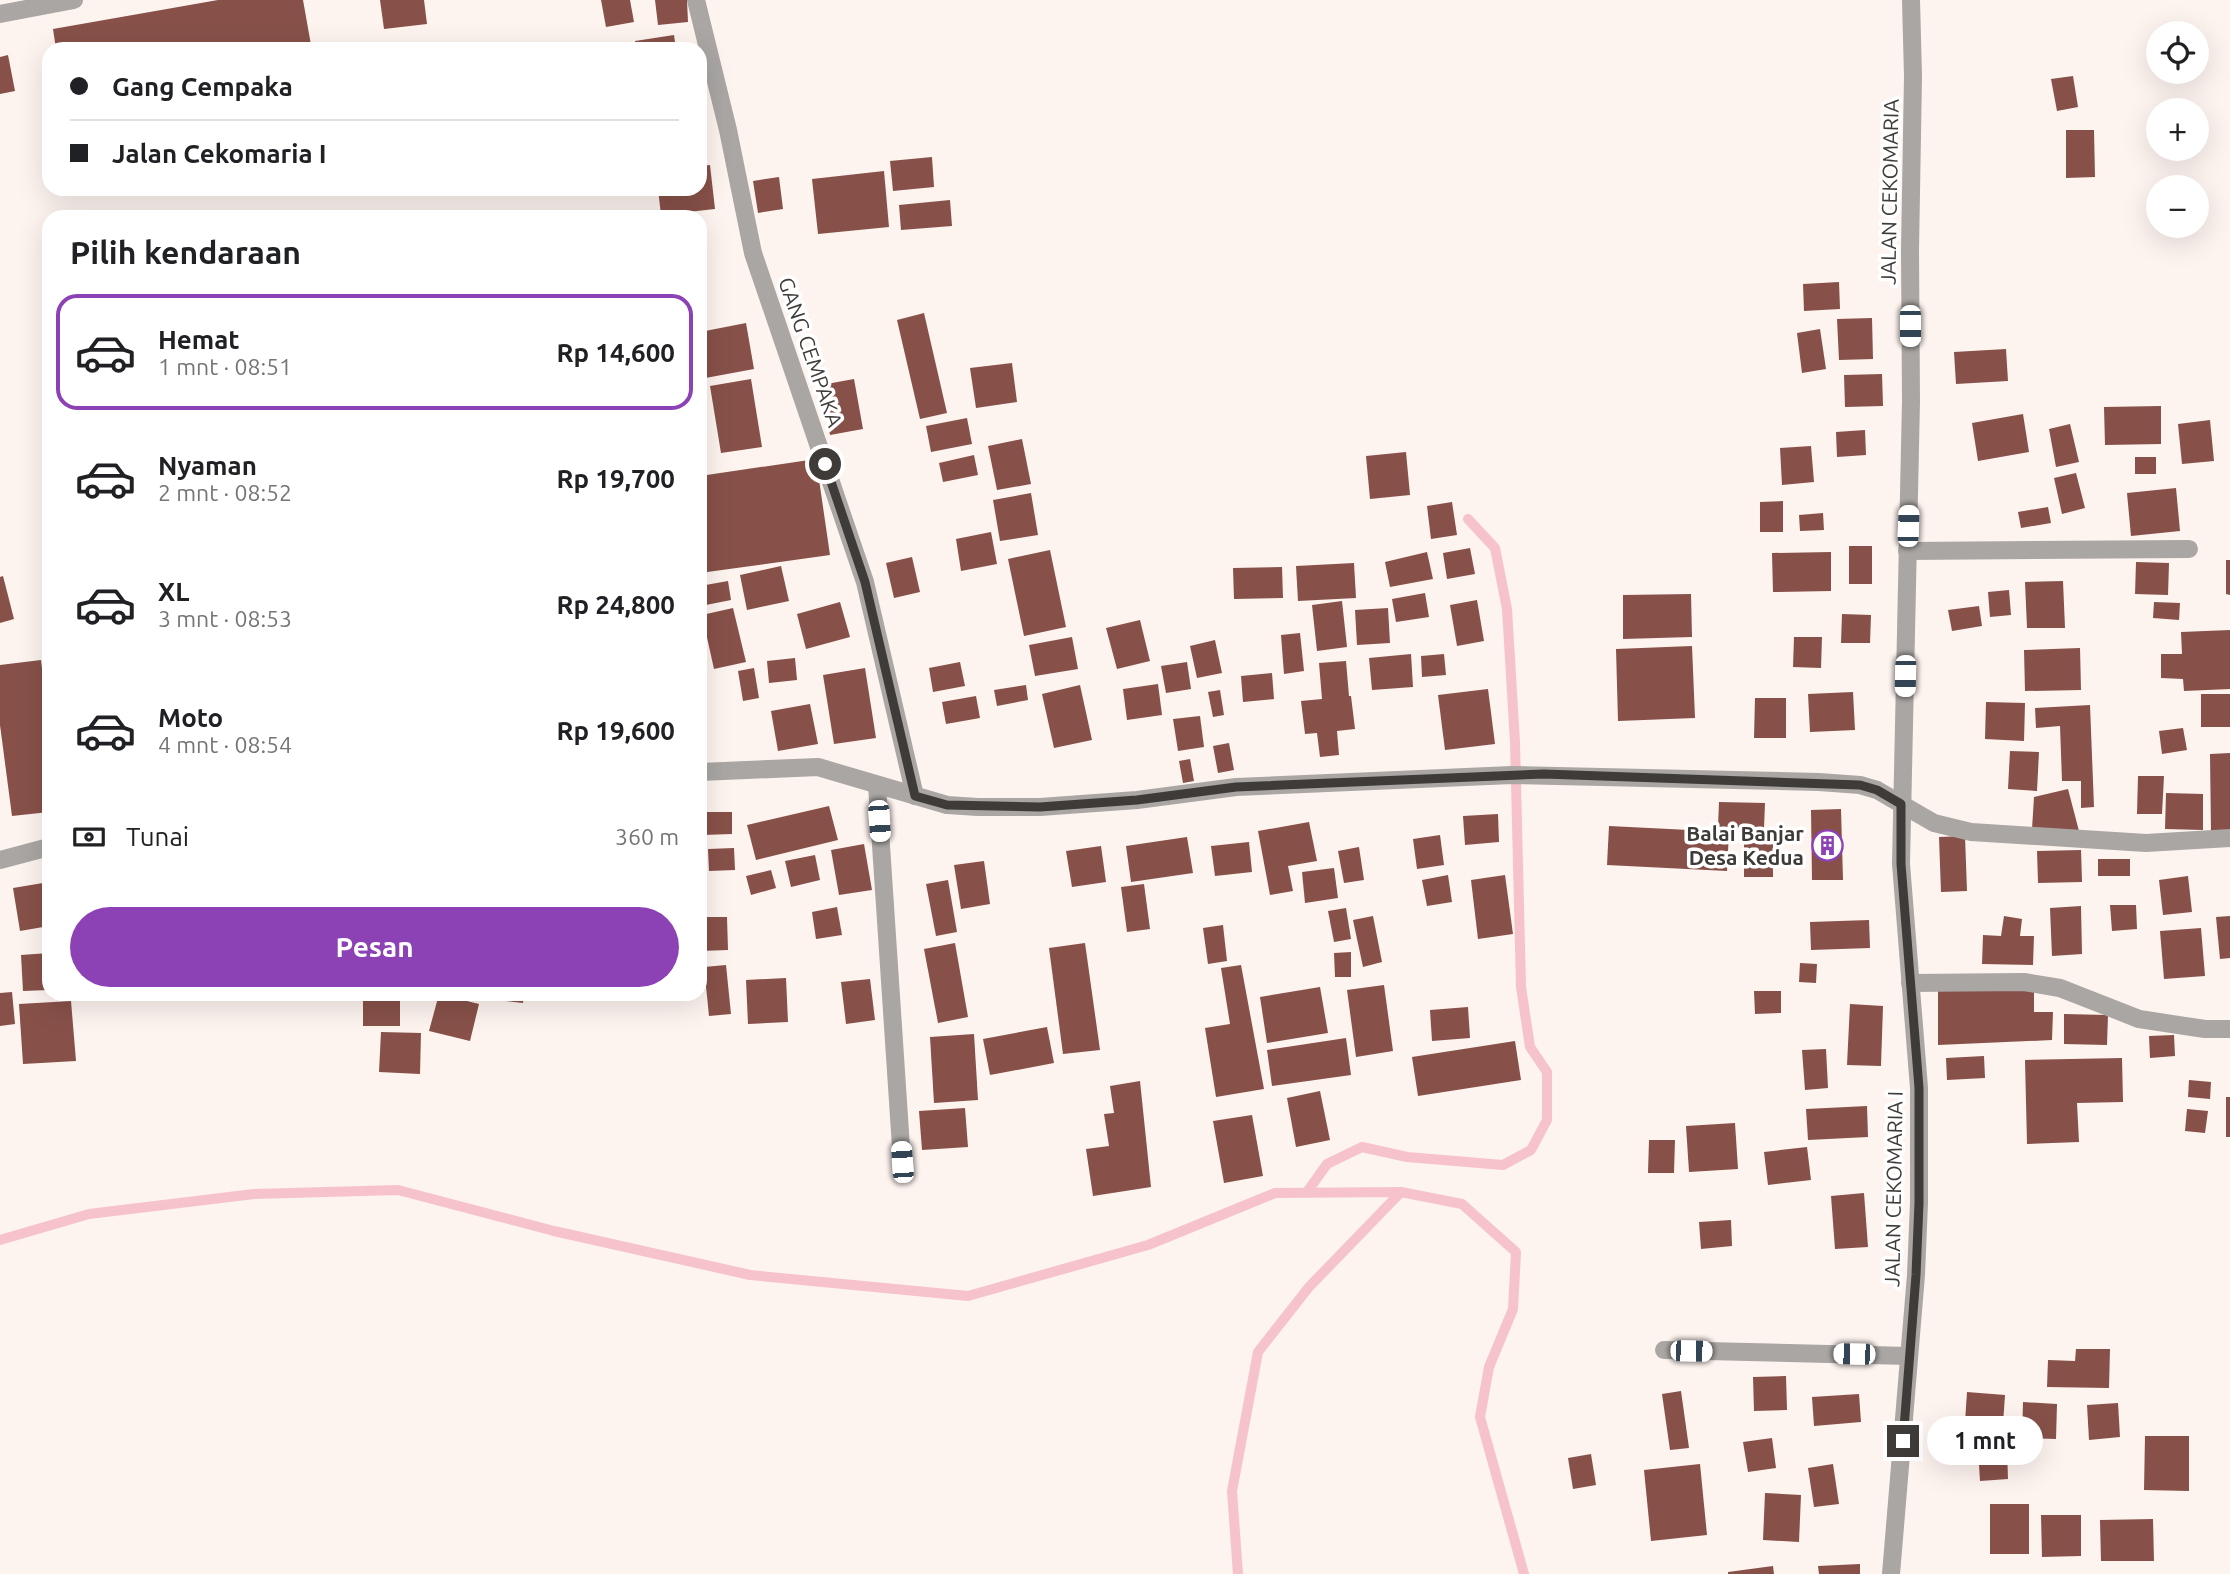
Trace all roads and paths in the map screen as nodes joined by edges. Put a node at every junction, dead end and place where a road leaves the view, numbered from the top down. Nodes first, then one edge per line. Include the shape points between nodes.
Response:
1 (74, 0) edge
2 (696, 0) edge
3 (1911, 0) edge
4 (0, 14) edge
5 (706, 42) edge
6 (707, 45) edge
7 (2189, 549) dead end
8 (1907, 551) junction
9 (707, 772) edge
10 (877, 785) junction
11 (915, 796) junction
12 (1901, 804) junction
13 (2230, 838) edge
14 (42, 848) edge
15 (2, 854) edge
16 (1910, 983) junction
17 (2230, 1029) edge
18 (902, 1162) dead end
19 (1664, 1350) dead end
20 (1909, 1356) junction
21 (1891, 1574) edge

1 - 4 street
2 - 5 street, GANG CEMPAKA
3 - 8 street, JALAN CEKOMARIA
6 - 11 street, GANG CEMPAKA via 753,253 865,582
7 - 8 street
8 - 12 street, JALAN CEKOMARIA
9 - 10 street via 817,767
10 - 11 street
10 - 18 street
11 - 12 street via 947,805 1040,807 1236,787 1544,774 1860,785
12 - 13 street via 1934,823 1971,832 2146,843
12 - 16 street, JALAN CEKOMARIA I
14 - 15 street
16 - 17 street via 2024,982 2060,989 2139,1019
16 - 20 street, JALAN CEKOMARIA I via 1919,1088 1919,1165
19 - 20 street
20 - 21 street, JALAN CEKOMARIA I

